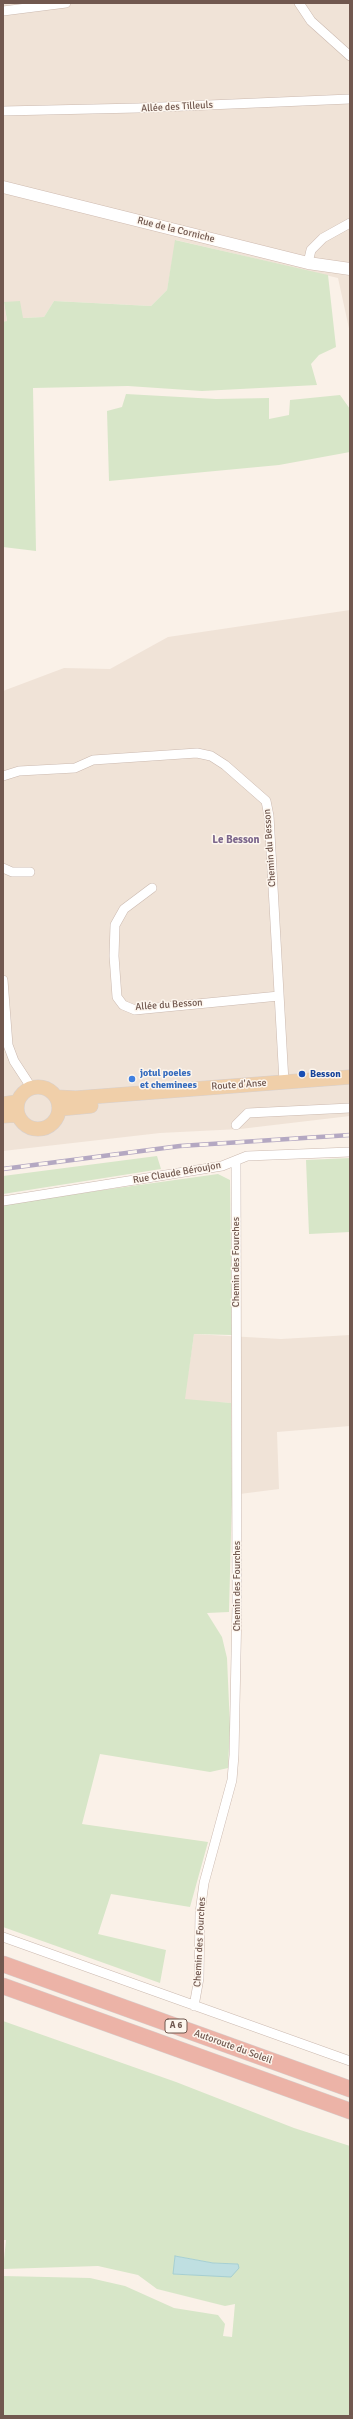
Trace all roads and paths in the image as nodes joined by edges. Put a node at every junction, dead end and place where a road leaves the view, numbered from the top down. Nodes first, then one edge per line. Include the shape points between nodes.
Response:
1 (66, 3) edge
2 (299, 3) edge
3 (3, 10) edge
4 (350, 56) edge
5 (350, 99) edge
6 (3, 111) edge
7 (3, 187) edge
8 (350, 223) edge
9 (308, 263) junction
10 (350, 269) edge
11 (3, 776) edge
12 (3, 868) edge
13 (30, 872) dead end
14 (152, 888) dead end
15 (3, 980) edge
16 (279, 996) junction
17 (350, 1077) edge
18 (284, 1082) junction
19 (350, 1084) edge
20 (31, 1087) junction
21 (58, 1103) junction
22 (3, 1104) edge
23 (17, 1108) junction
24 (350, 1108) edge
25 (3, 1116) edge
26 (236, 1125) dead end
27 (350, 1152) edge
28 (236, 1160) junction
29 (3, 1201) edge
30 (3, 1937) edge
31 (3, 1964) edge
32 (3, 1986) edge
33 (195, 2001) junction
34 (350, 2061) edge
35 (350, 2089) edge
36 (350, 2111) edge

1 - 3 street
2 - 4 street via 311,21
5 - 6 street, Allée des Tilleuls
7 - 9 main road, Rue de la Corniche
8 - 9 street via 323,238 311,250
9 - 10 main road, Rue de la Corniche
11 - 16 street, Chemin du Besson via 19,771 75,768 93,760 197,753 211,756 225,765 266,800
12 - 13 street via 12,872
14 - 16 street, Allée du Besson via 124,909 115,925 117,997 124,1005 135,1010
15 - 20 street via 8,1045 14,1061
16 - 18 street, Chemin du Besson
17 - 18 main road, Route d'Anse
18 - 21 main road, Route d'Anse via 76,1098
19 - 21 main road, Route d'Anse
20 - 21 main road via 45,1088
20 - 23 main road via 25,1091
21 - 23 main road via 54,1122 41,1129 26,1126
22 - 23 main road
23 - 25 main road
24 - 26 street via 248,1113
27 - 28 street, Rue Claude Béroujon via 247,1156
28 - 29 street, Rue Claude Béroujon via 222,1166
28 - 33 street, Chemin des Fourches via 237,1597 234,1755 232,1780 204,1883
30 - 33 street
31 - 35 highway, Autoroute du Soleil / A 6
32 - 36 highway, Autoroute du Soleil / A 6
33 - 34 street

